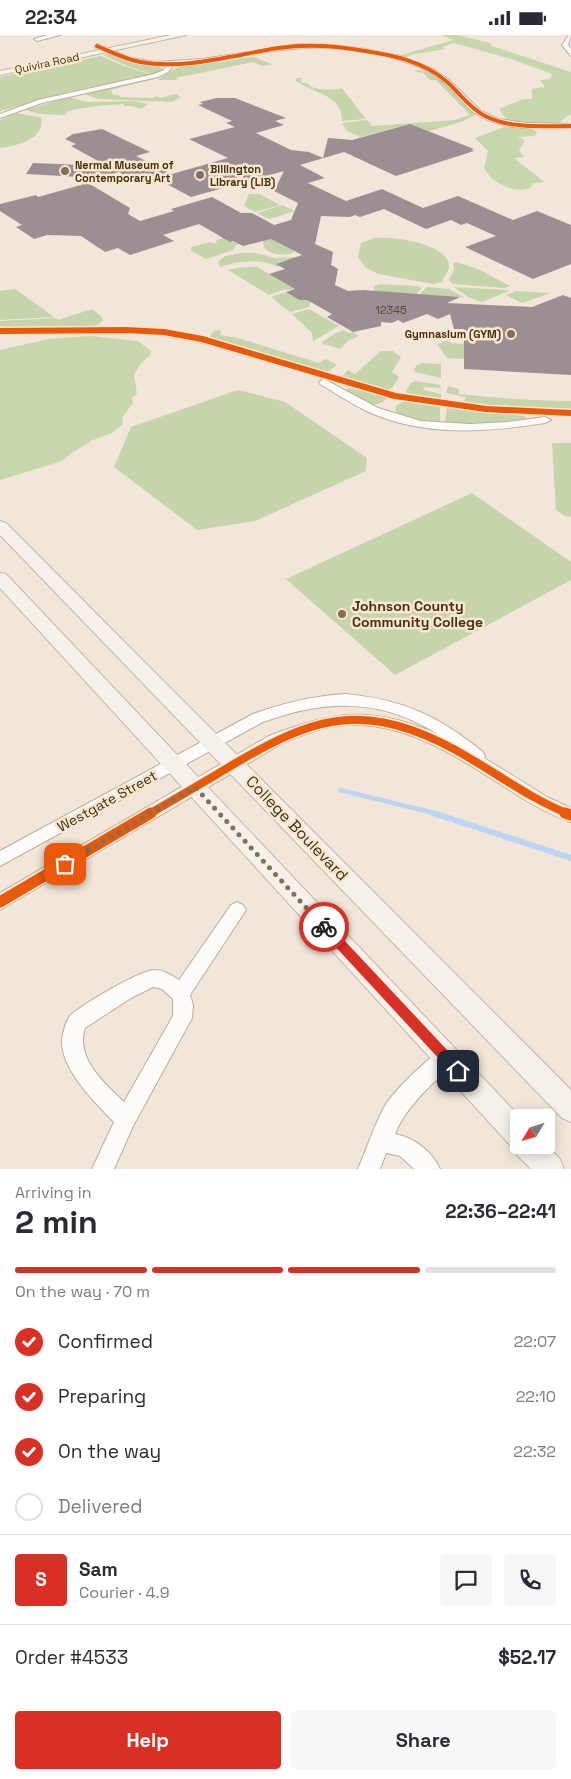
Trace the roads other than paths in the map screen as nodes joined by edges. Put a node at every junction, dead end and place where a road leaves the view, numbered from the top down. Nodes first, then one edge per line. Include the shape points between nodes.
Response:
1 (57, 35) edge
2 (152, 35) edge
3 (182, 35) edge
4 (571, 36) edge
5 (37, 39) dead end
6 (108, 47) junction
7 (119, 48) junction
8 (571, 54) edge
9 (174, 62) junction
10 (148, 63) junction
11 (0, 65) edge
12 (167, 71) junction
13 (0, 73) edge
14 (0, 116) edge
15 (571, 126) edge
16 (0, 331) edge
17 (296, 368) junction
18 (571, 413) edge
19 (571, 417) edge
20 (0, 526) edge
21 (0, 578) edge
22 (214, 743) junction
23 (235, 764) junction
24 (173, 765) junction
25 (496, 773) junction
26 (195, 787) junction
27 (571, 815) edge
28 (0, 859) edge
29 (0, 902) edge
30 (236, 910) dead end
31 (181, 993) junction
32 (446, 1059) junction
33 (571, 1109) edge
34 (126, 1119) junction
35 (510, 1127) edge
36 (382, 1142) junction
37 (536, 1154) edge
38 (103, 1169) edge
39 (369, 1169) edge
40 (430, 1169) edge
41 (550, 1169) edge

1 - 5 street
2 - 6 main road, Quivira Road
3 - 7 main road, Quivira Road
4 - 8 street via 566,41
6 - 7 main road, Quivira Road
6 - 10 street via 127,59
6 - 11 main road, Quivira Road via 97,46
6 - 13 main road, Quivira Road
7 - 9 street via 140,57
9 - 10 street
9 - 12 street
9 - 15 street via 223,59 295,47 356,49 432,71 477,111 493,119 522,125
10 - 12 street
12 - 14 street via 40,101
16 - 17 street via 164,332 202,339
17 - 18 street via 418,400 513,412
17 - 19 street via 375,411 430,425 453,428 504,426
20 - 22 main road, College Boulevard
21 - 24 main road
22 - 23 main road, College Boulevard
22 - 24 street, Westgate Street
22 - 25 street, Westgate Street via 258,718 300,703 372,701 429,720 460,739
23 - 25 street via 294,731 333,720 356,719 383,720 418,730
23 - 26 street
23 - 33 main road, College Boulevard
24 - 26 main road
24 - 28 street, Westgate Street
25 - 27 street via 552,808
26 - 29 street
26 - 32 main road
30 - 31 street
31 - 34 street via 182,1018
31 - 34 street via 166,980 150,979 77,1023 72,1039 74,1052 102,1094
32 - 35 main road
32 - 36 street via 394,1111
34 - 38 street
36 - 39 street
36 - 40 street via 405,1146
37 - 41 main road

